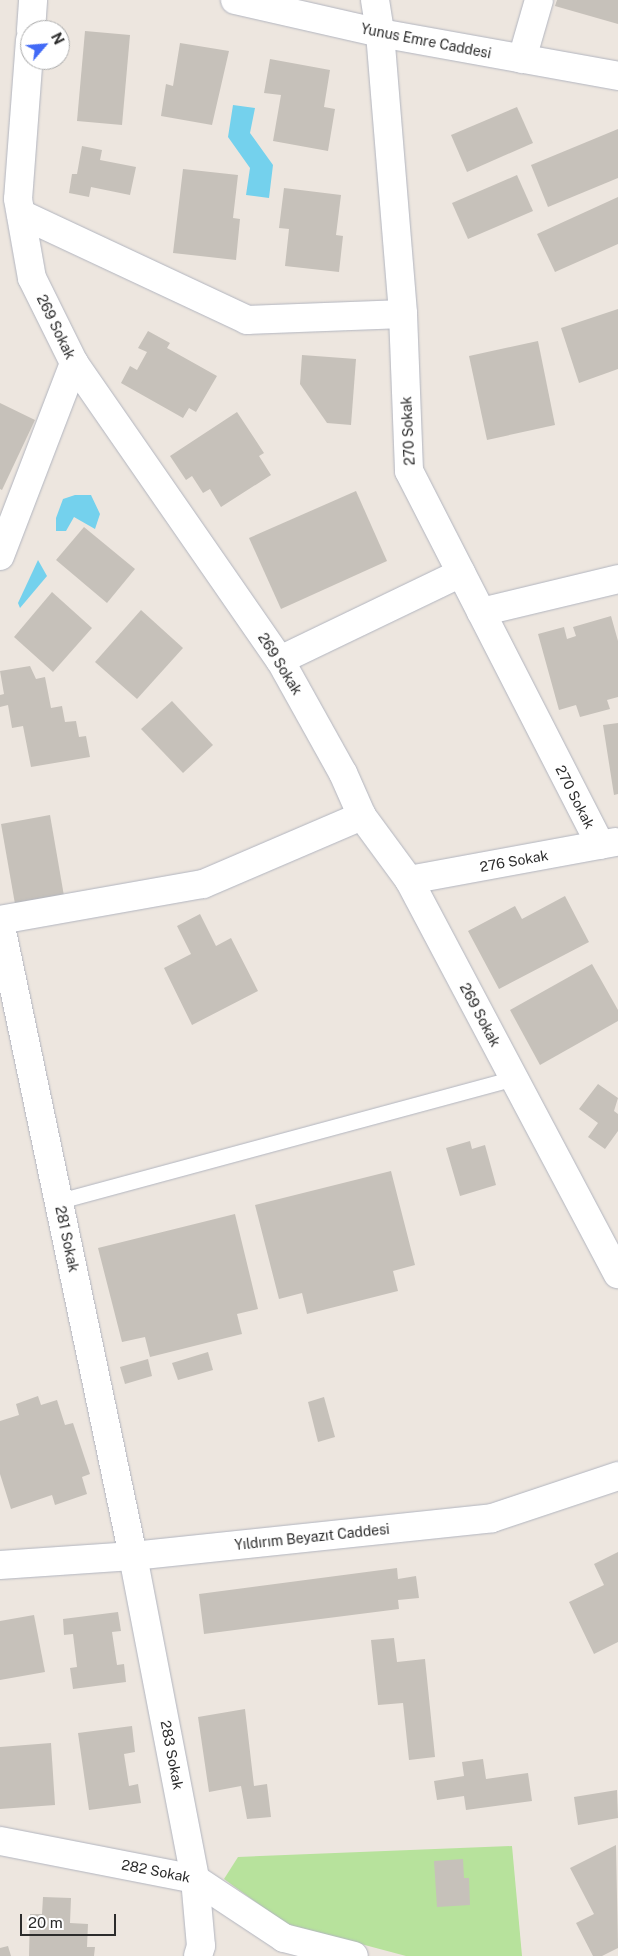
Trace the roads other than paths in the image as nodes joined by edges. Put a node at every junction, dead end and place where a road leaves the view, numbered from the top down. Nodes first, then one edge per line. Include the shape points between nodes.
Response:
1 (33, 0) edge
2 (234, 0) edge
3 (375, 0) edge
4 (539, 0) edge
5 (32, 20) edge
6 (380, 33) junction
7 (522, 59) junction
8 (28, 70) edge
9 (618, 76) edge
10 (21, 214) junction
11 (403, 314) junction
12 (74, 363) junction
13 (0, 556) edge
14 (461, 573) junction
15 (618, 579) edge
16 (481, 612) junction
17 (280, 660) junction
18 (362, 816) junction
19 (609, 843) edge
20 (409, 880) junction
21 (0, 921) edge
22 (514, 1078) junction
23 (59, 1201) junction
24 (618, 1274) edge
25 (618, 1476) edge
26 (133, 1556) junction
27 (0, 1565) edge
28 (0, 1841) edge
29 (195, 1878) junction
30 (198, 1956) edge
31 (354, 1956) edge

1 - 5 street
2 - 6 street, Yunus Emre Caddesi
3 - 6 street, 270 Sokak
4 - 7 street
6 - 7 street, Yunus Emre Caddesi
6 - 11 street, 270 Sokak
7 - 9 street, Yunus Emre Caddesi
8 - 10 street, 269 Sokak via 18,199
10 - 11 street via 246,320
10 - 12 street, 269 Sokak via 32,278
11 - 14 street, 270 Sokak via 409,471
12 - 13 street
12 - 17 street, 269 Sokak
14 - 16 street, 270 Sokak
14 - 17 street
15 - 16 street
16 - 19 street, 270 Sokak
17 - 18 street, 269 Sokak via 343,773
18 - 20 street, 269 Sokak
18 - 21 street via 203,884
19 - 20 street, 276 Sokak
20 - 22 street, 269 Sokak
21 - 23 street, 281 Sokak
22 - 23 lane
22 - 24 street, 269 Sokak
23 - 26 street, 281 Sokak
25 - 26 street, Yıldırım Beyazıt Caddesi via 492,1518
26 - 27 street, Yıldırım Beyazıt Caddesi
26 - 29 street, 283 Sokak
28 - 29 street, 282 Sokak
29 - 30 street, 283 Sokak via 201,1946
29 - 31 street, 282 Sokak via 284,1938

